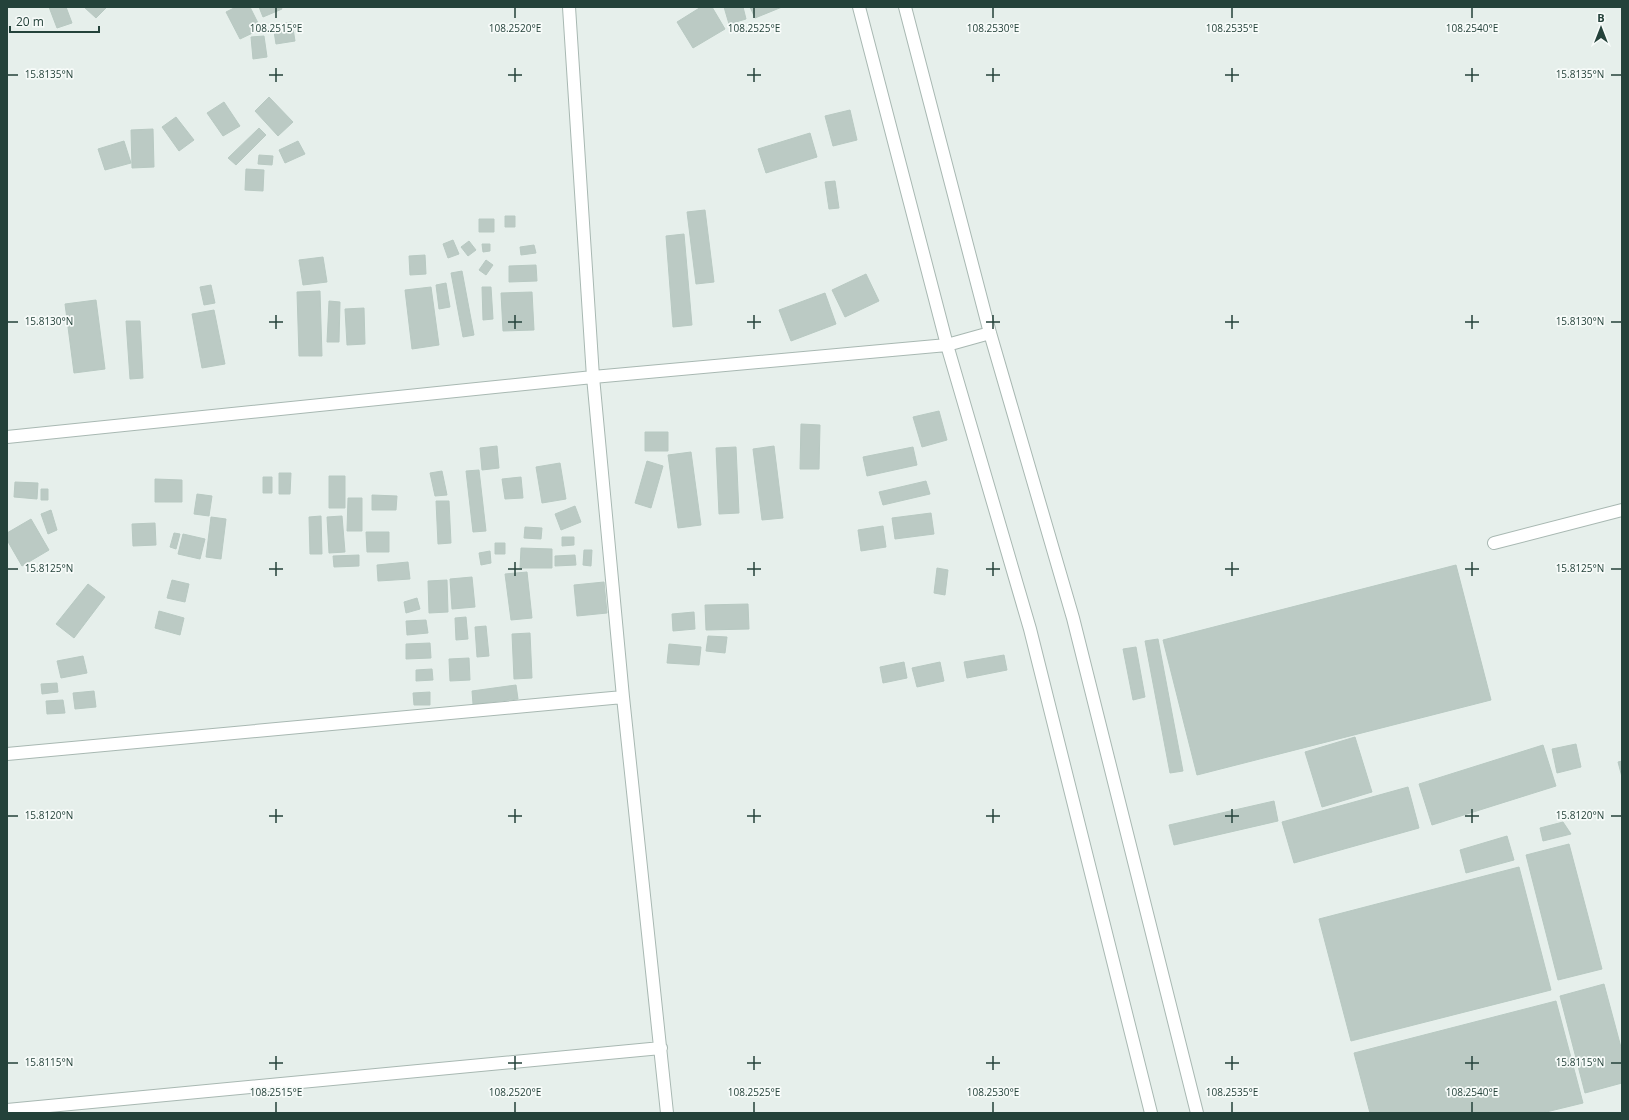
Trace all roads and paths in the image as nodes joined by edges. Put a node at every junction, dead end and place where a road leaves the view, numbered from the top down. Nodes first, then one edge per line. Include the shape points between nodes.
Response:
1 (569, 7) edge
2 (859, 7) edge
3 (905, 7) edge
4 (990, 333) junction
5 (947, 345) junction
6 (592, 377) junction
7 (7, 437) edge
8 (1622, 510) edge
9 (1494, 543) dead end
10 (623, 697) junction
11 (7, 754) edge
12 (661, 1048) junction
13 (7, 1110) edge
14 (667, 1113) edge
15 (1151, 1113) edge
16 (1197, 1113) edge

1 - 6 street
2 - 5 street
3 - 4 street
4 - 5 street
4 - 16 street via 1073,618
5 - 6 street
5 - 15 street via 1030,629
6 - 7 street
6 - 10 street
8 - 9 street
10 - 11 street
10 - 12 street
12 - 13 street
12 - 14 street

